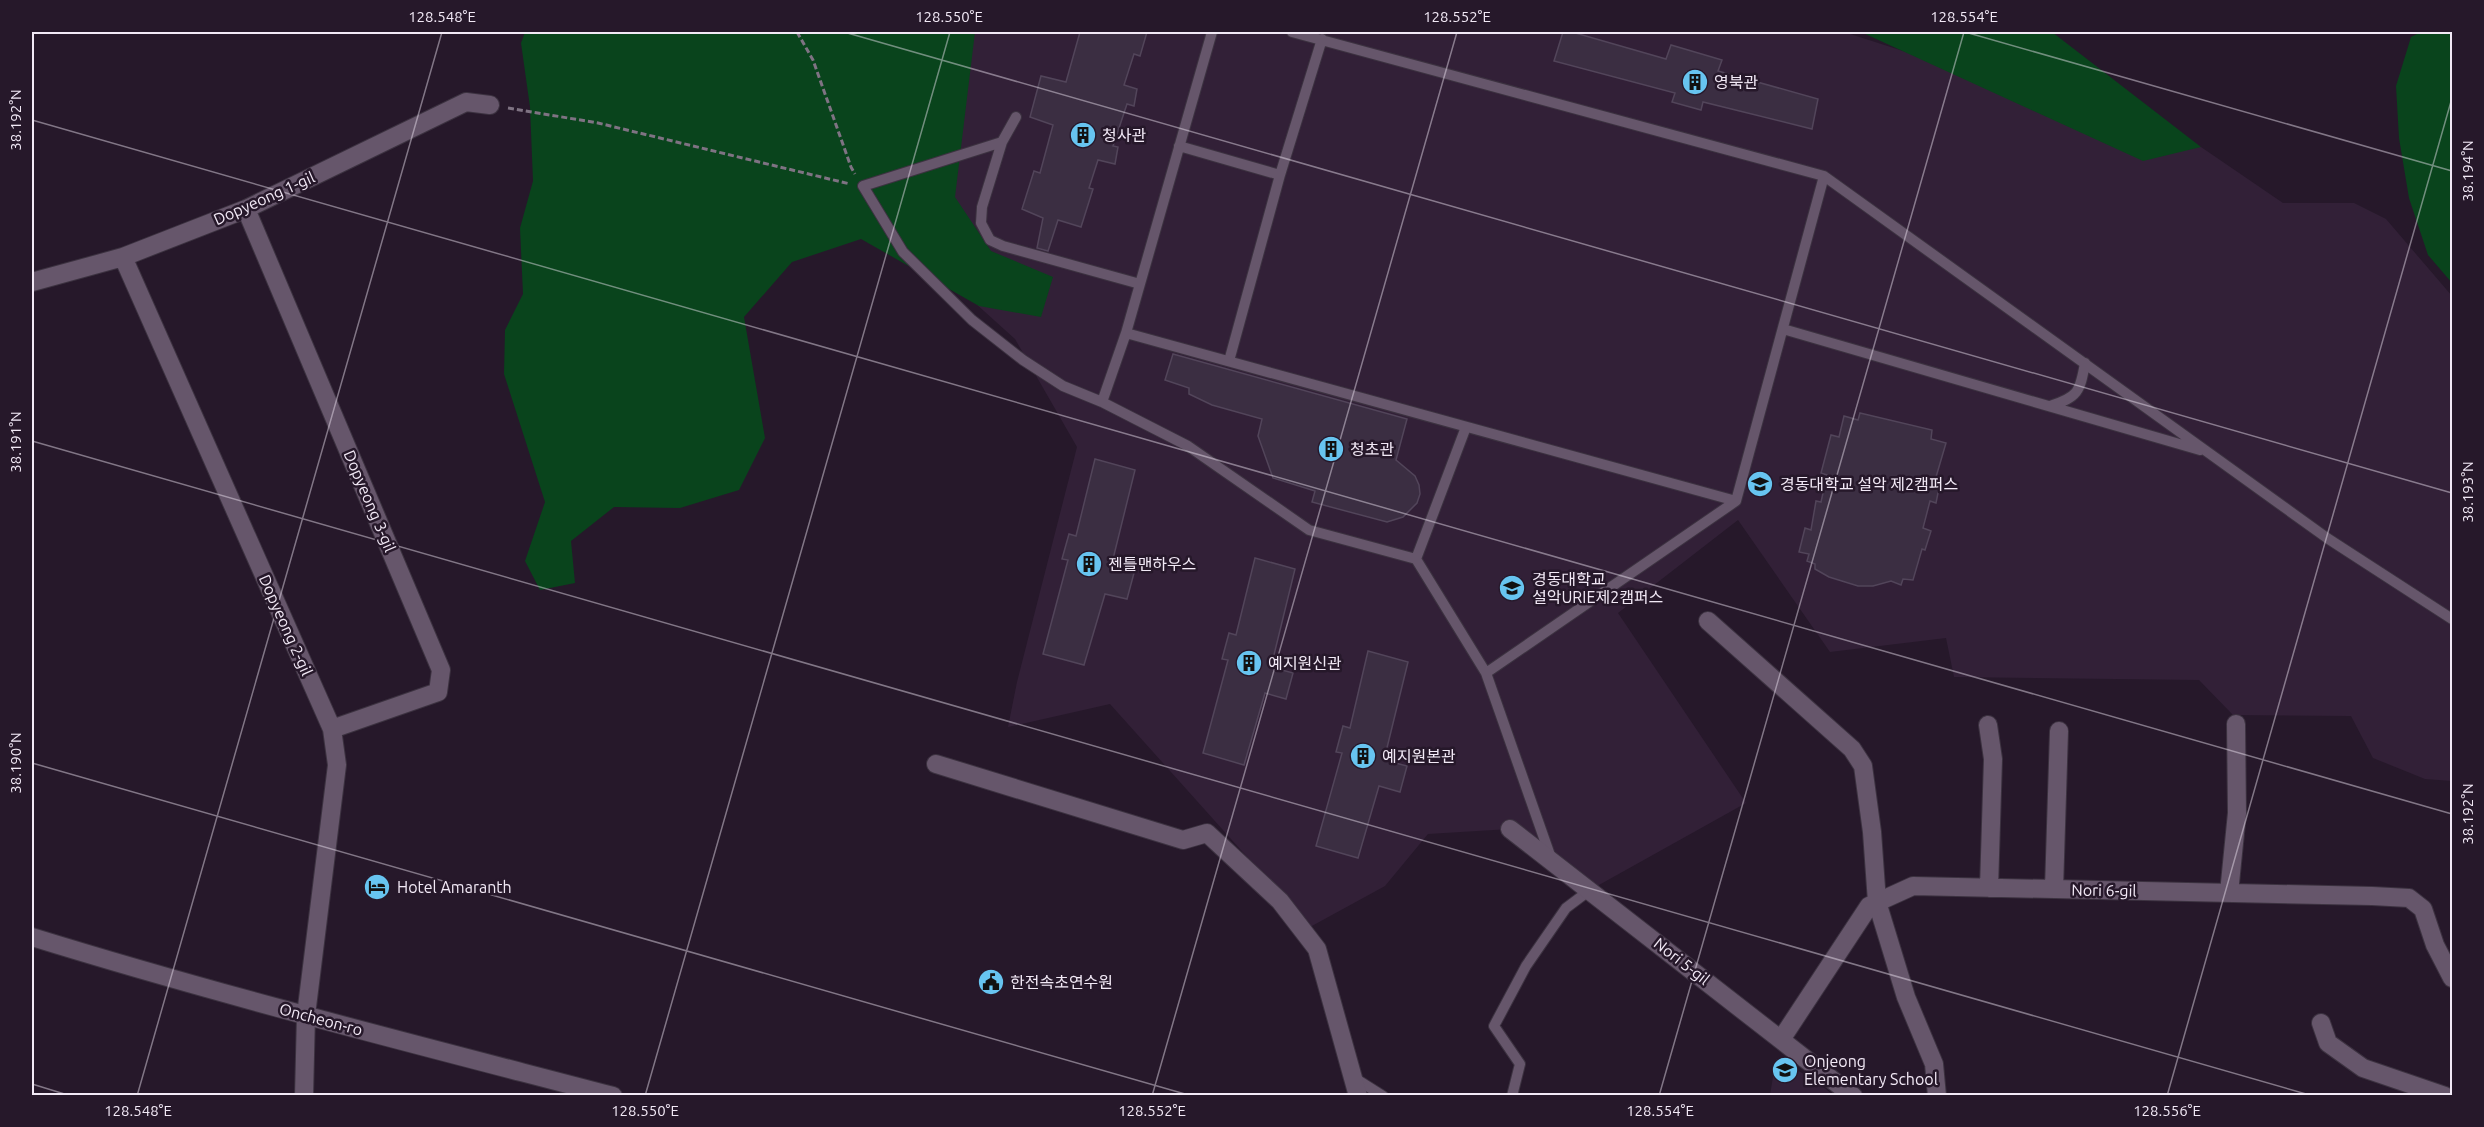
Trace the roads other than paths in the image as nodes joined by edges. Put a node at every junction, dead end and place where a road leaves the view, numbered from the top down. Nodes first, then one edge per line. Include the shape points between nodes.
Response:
1 (1212, 32) edge
2 (1292, 32) edge
3 (1322, 39) junction
4 (490, 105) road end
5 (1016, 117) dead end
6 (1002, 142) junction
7 (1179, 146) junction
8 (1280, 175) junction
9 (1824, 176) junction
10 (246, 209) junction
11 (123, 257) junction
12 (32, 282) edge
13 (1140, 284) junction
14 (1783, 329) junction
15 (1126, 333) junction
16 (1229, 361) junction
17 (2085, 363) junction
18 (1102, 402) junction
19 (2050, 406) junction
20 (1466, 427) junction
21 (2208, 452) junction
22 (1736, 501) junction
23 (1416, 559) junction
24 (2452, 619) edge
25 (1708, 621) dead end
26 (1486, 673) junction
27 (2236, 724) dead end
28 (1988, 725) dead end
29 (332, 729) junction
30 (2059, 731) dead end
31 (936, 764) dead end
32 (1510, 829) dead end
33 (1552, 861) junction
34 (1989, 888) junction
35 (2054, 889) junction
36 (1590, 890) junction
37 (2229, 893) junction
38 (1877, 902) junction
39 (32, 937) edge
40 (2452, 978) edge
41 (306, 1015) junction
42 (2320, 1023) dead end
43 (1782, 1038) junction
44 (1352, 1076) junction
45 (304, 1095) edge
46 (612, 1095) edge
47 (1358, 1095) edge
48 (1383, 1095) edge
49 (1512, 1095) edge
50 (1853, 1095) edge
51 (1937, 1095) edge
52 (2445, 1095) edge

1 - 7 lane
2 - 3 lane
3 - 8 lane
3 - 9 lane
4 - 10 street, Dopyeong 1-gil via 466,102
5 - 6 lane
6 - 13 lane via 982,207 981,223 990,240
6 - 18 lane via 863,186 903,252 972,320 1063,386
7 - 8 lane
7 - 13 lane
8 - 16 lane
9 - 14 lane
9 - 17 lane
10 - 11 street, Dopyeong 1-gil
10 - 29 street, Dopyeong 3-gil via 441,670 438,692
11 - 12 street, Dopyeong 1-gil
11 - 29 street, Dopyeong 2-gil
13 - 15 lane
14 - 19 lane
14 - 22 lane
15 - 16 lane
15 - 18 lane
16 - 20 lane
17 - 19 lane via 2077,393
17 - 21 lane
18 - 23 lane via 1188,446 1309,530
19 - 21 lane
20 - 22 lane
20 - 23 lane
21 - 24 lane via 2326,538
22 - 26 lane
23 - 26 lane
25 - 38 street via 1852,749 1863,766
26 - 33 lane
27 - 37 street via 2237,813
28 - 34 street via 1993,759
29 - 41 street, Dopyeong 2-gil via 337,765
30 - 35 street
31 - 44 street via 1183,840 1207,833 1280,901 1317,949
32 - 33 street, Nori 5-gil
33 - 36 street, Nori 5-gil
34 - 35 street, Nori 6-gil
34 - 38 street, Nori 6-gil via 1913,886
35 - 37 street, Nori 6-gil
36 - 43 street, Nori 5-gil
36 - 49 lane via 1566,908 1526,966 1494,1026 1520,1064
37 - 40 street, Nori 6-gil via 2409,898 2423,909
38 - 43 street, Nori 6-gil via 1869,906
38 - 51 street via 1906,997 1934,1064
39 - 41 street, Oncheon-ro
41 - 45 street, Dopyeong 2-gil
41 - 46 street, Oncheon-ro
42 - 52 street via 2328,1043 2363,1068
43 - 50 street, Nori 5-gil
44 - 47 street
44 - 48 lane

